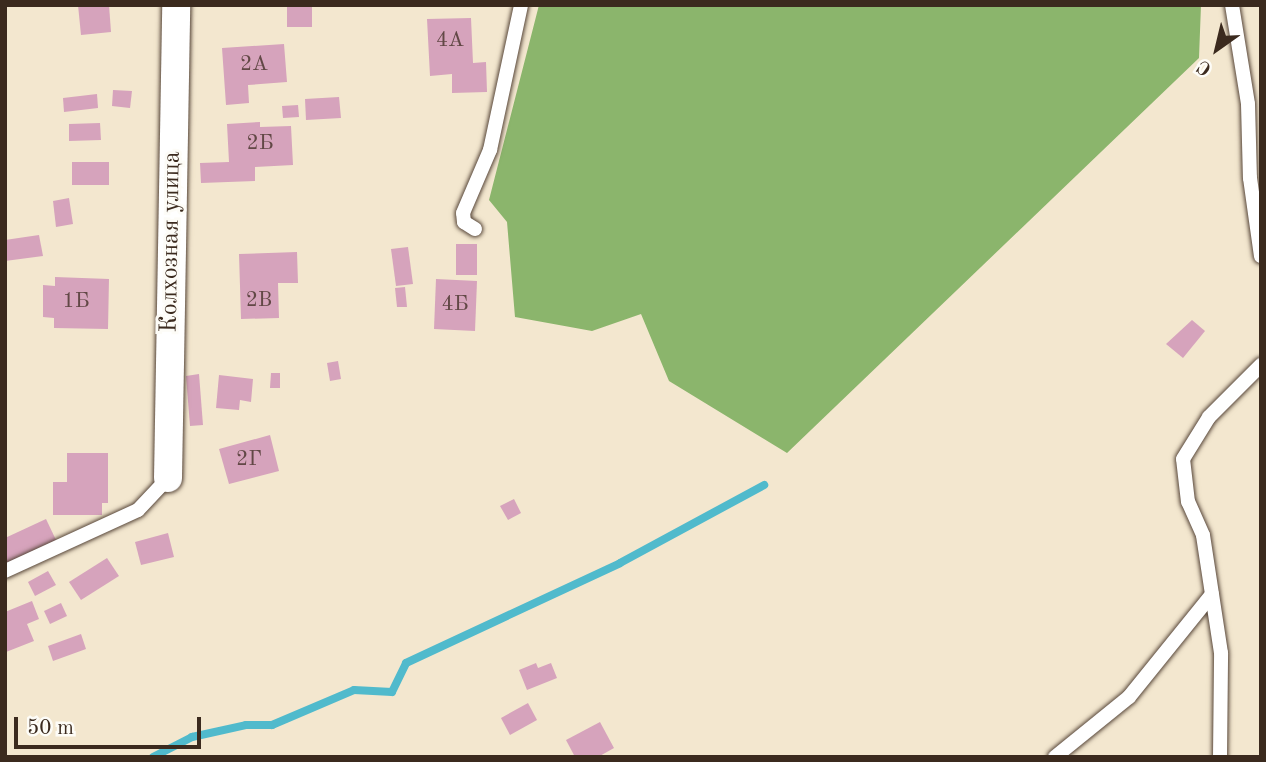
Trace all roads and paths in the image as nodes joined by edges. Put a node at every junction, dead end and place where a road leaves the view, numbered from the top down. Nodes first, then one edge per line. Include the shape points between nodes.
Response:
1 (176, 5) edge
2 (521, 5) edge
3 (1232, 5) edge
4 (475, 229) dead end
5 (1261, 256) edge
6 (1261, 365) edge
7 (168, 478) joint
8 (5, 571) edge
9 (1212, 594) junction
10 (1055, 757) edge
11 (1220, 757) edge

1 - 7 street, Колхозная улица
2 - 4 lane via 489,150 463,213 464,222
3 - 5 lane via 1248,104 1250,178
6 - 9 lane via 1209,417 1183,459 1188,502 1203,535
7 - 8 lane via 138,510
9 - 10 lane via 1129,696
9 - 11 lane via 1221,653

